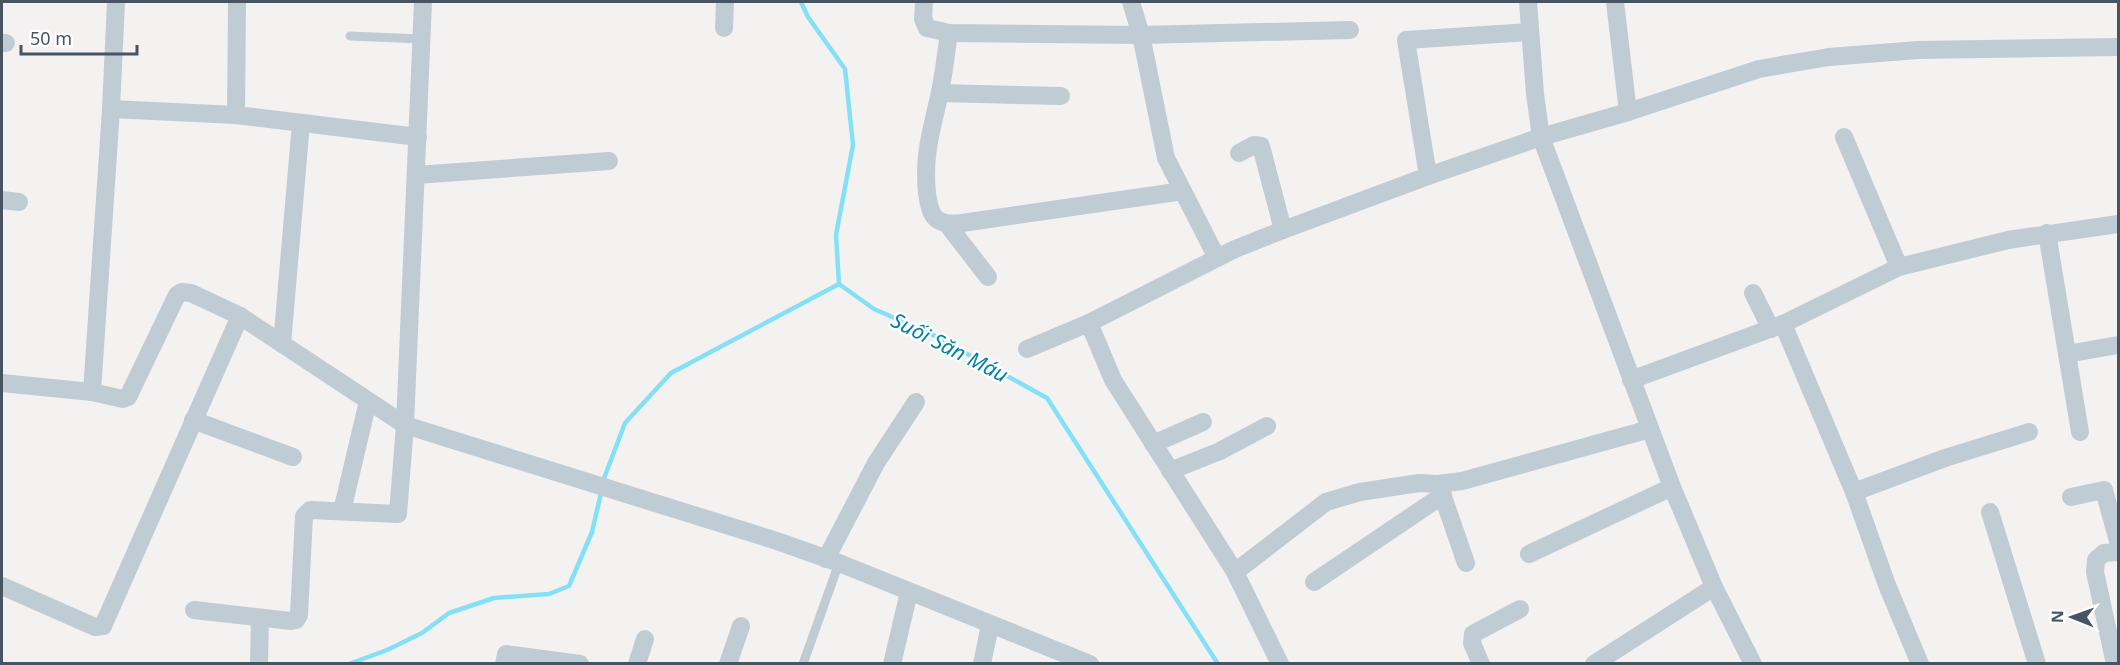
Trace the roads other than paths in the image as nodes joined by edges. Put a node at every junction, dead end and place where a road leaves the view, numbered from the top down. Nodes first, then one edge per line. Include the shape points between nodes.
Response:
1 (116, 2) edge
2 (237, 2) edge
3 (423, 2) edge
4 (726, 2) edge
5 (924, 2) edge
6 (1131, 2) edge
7 (1528, 2) edge
8 (1615, 2) edge
9 (724, 28) dead end
10 (1350, 30) dead end
11 (1530, 32) junction
12 (950, 33) junction
13 (1141, 35) junction
14 (350, 36) dead end
15 (422, 39) junction
16 (2118, 47) edge
17 (940, 93) junction
18 (1061, 96) dead end
19 (111, 109) junction
20 (1628, 112) junction
21 (236, 115) junction
22 (301, 123) junction
23 (1844, 136) dead end
24 (418, 137) junction
25 (1541, 137) junction
26 (1239, 153) dead end
27 (609, 161) dead end
28 (416, 175) junction
29 (1428, 176) junction
30 (1183, 191) junction
31 (947, 224) junction
32 (2118, 225) edge
33 (1283, 230) junction
34 (2047, 233) junction
35 (1217, 258) junction
36 (1899, 267) junction
37 (988, 277) dead end
38 (1753, 293) dead end
39 (240, 316) junction
40 (1089, 323) junction
41 (1777, 327) junction
42 (282, 344) junction
43 (2118, 345) edge
44 (1027, 349) dead end
45 (2067, 354) junction
46 (1631, 380) junction
47 (3, 388) edge
48 (92, 392) junction
49 (368, 401) junction
50 (916, 402) dead end
51 (193, 420) junction
52 (1203, 422) dead end
53 (405, 425) junction
54 (1267, 426) dead end
55 (1650, 429) junction
56 (2029, 432) dead end
57 (2080, 432) dead end
58 (1153, 444) junction
59 (293, 457) dead end
60 (1170, 471) junction
61 (1672, 487) junction
62 (2111, 488) edge
63 (1441, 490) junction
64 (1854, 492) junction
65 (2071, 497) dead end
66 (342, 511) junction
67 (1990, 512) dead end
68 (2118, 541) edge
69 (2118, 552) edge
70 (1530, 554) dead end
71 (833, 561) junction
72 (1466, 563) dead end
73 (1235, 572) junction
74 (1314, 582) dead end
75 (2, 586) edge
76 (1714, 587) junction
77 (909, 592) junction
78 (1520, 609) dead end
79 (194, 610) dead end
80 (260, 618) junction
81 (990, 624) junction
82 (741, 626) dead end
83 (645, 639) dead end
84 (1600, 662) edge
85 (259, 663) edge
86 (504, 663) edge
87 (580, 663) edge
88 (637, 663) edge
89 (728, 663) edge
90 (803, 663) edge
91 (892, 663) edge
92 (982, 663) edge
93 (1090, 663) edge
94 (1280, 663) edge
95 (1481, 663) edge
96 (1753, 663) edge
97 (1920, 663) edge
98 (2037, 663) edge
99 (2115, 663) edge

1 - 19 street
2 - 21 street
3 - 15 street
4 - 9 street
5 - 12 street via 927,28
6 - 13 street
7 - 11 street
8 - 20 street
10 - 13 street
11 - 25 street
11 - 29 street via 1406,40
12 - 13 street
12 - 17 street
13 - 30 street via 1166,158
14 - 15 lane
15 - 24 street
16 - 20 street via 1918,50 1829,57 1759,69
17 - 18 street
17 - 31 street via 925,170 933,215
19 - 21 street
19 - 48 street
20 - 25 street
21 - 22 street
22 - 24 street
22 - 42 street
23 - 36 street
24 - 28 street
25 - 29 street
25 - 46 street
26 - 33 street via 1254,145 1262,146
27 - 28 street
28 - 53 street
29 - 33 street
30 - 31 street
30 - 35 street
31 - 37 street
32 - 34 street
33 - 35 street
34 - 36 street
34 - 45 street
35 - 40 street
36 - 41 street
38 - 41 street
39 - 42 street
39 - 48 street via 182,292 177,295 128,397
39 - 51 street
40 - 44 street
40 - 58 street via 1113,380
41 - 46 street
41 - 64 street
42 - 49 street
43 - 45 street
45 - 57 street
46 - 55 street
47 - 48 street
49 - 53 street
49 - 66 street
50 - 71 street via 876,463
51 - 59 street
51 - 75 street via 103,626 90,626
52 - 58 street
53 - 66 street via 398,514
53 - 71 street
54 - 60 street
55 - 61 street
55 - 63 street
56 - 64 street
58 - 60 street
60 - 73 street
61 - 70 street
61 - 76 street
62 - 65 street
62 - 68 street
63 - 72 street
63 - 73 street via 1419,483 1326,502
63 - 74 street
64 - 97 street
66 - 80 street via 310,510 304,516 296,620
67 - 98 street
69 - 99 street via 2104,553 2096,560 2095,572
71 - 77 street
71 - 90 lane
73 - 94 street
76 - 84 street
76 - 96 street
77 - 81 street
77 - 91 street
78 - 95 street via 1473,634 1472,643
79 - 80 street
80 - 85 street
81 - 92 street
81 - 93 street
82 - 89 street
83 - 88 street
86 - 87 street via 506,654

